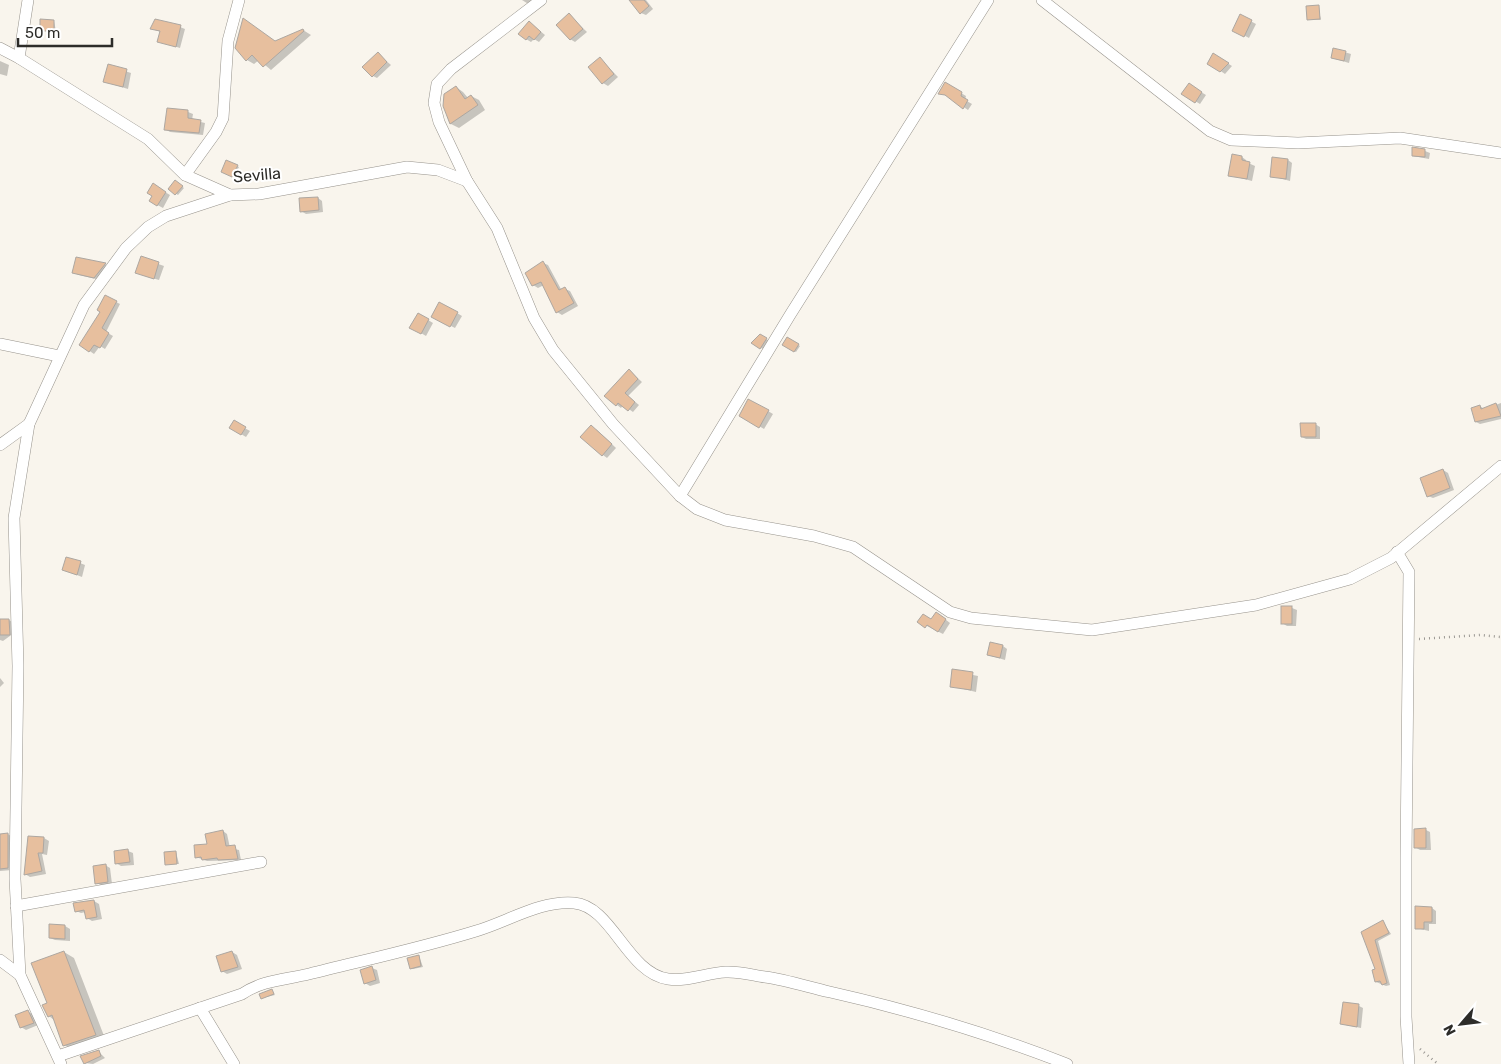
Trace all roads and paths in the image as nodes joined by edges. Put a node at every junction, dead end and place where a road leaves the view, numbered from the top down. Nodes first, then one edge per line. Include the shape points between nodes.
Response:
1 (28, 0) edge
2 (239, 0) edge
3 (540, 0) edge
4 (988, 0) edge
5 (1042, 0) edge
6 (0, 48) edge
7 (19, 58) junction
8 (1501, 153) edge
9 (185, 175) junction
10 (467, 181) junction
11 (230, 195) junction
12 (0, 344) edge
13 (59, 356) junction
14 (28, 424) junction
15 (0, 445) edge
16 (1501, 466) edge
17 (680, 496) junction
18 (1397, 552) junction
19 (1501, 637) edge
20 (1408, 639) junction
21 (261, 862) dead end
22 (16, 906) junction
23 (0, 960) edge
24 (20, 975) junction
25 (200, 1008) junction
26 (1409, 1040) junction
27 (60, 1060) edge
28 (234, 1064) edge
29 (1067, 1064) edge
30 (1409, 1064) edge
31 (1438, 1064) edge

1 - 7 street
2 - 9 street via 228,41 223,118
3 - 10 street via 451,69 437,84 434,103 439,122
4 - 17 street
5 - 8 street via 1210,131 1232,140 1298,143 1400,138
6 - 7 street, Sevilla
7 - 9 street, Sevilla via 148,139
9 - 11 street, Sevilla
10 - 11 street, Sevilla via 438,170 406,167 259,194
10 - 17 street via 497,228 534,318 553,350 613,424
11 - 13 street via 166,216 142,232 126,248 84,306
12 - 13 street
13 - 14 street
14 - 15 street
14 - 22 street via 14,518 18,666
16 - 18 street
17 - 18 street via 697,509 725,520 814,536 853,547 950,612 971,618 1092,630 1256,605 1350,580
18 - 20 street via 1409,572
19 - 20 path
20 - 26 street via 1406,1017
21 - 22 street
22 - 24 street
23 - 24 street
24 - 27 street
25 - 27 street
25 - 28 street
25 - 29 street via 242,994 267,981 299,977 457,937 546,906 577,903 601,918 642,965 668,979 727,972 767,977 945,1022
26 - 30 street
26 - 31 path

